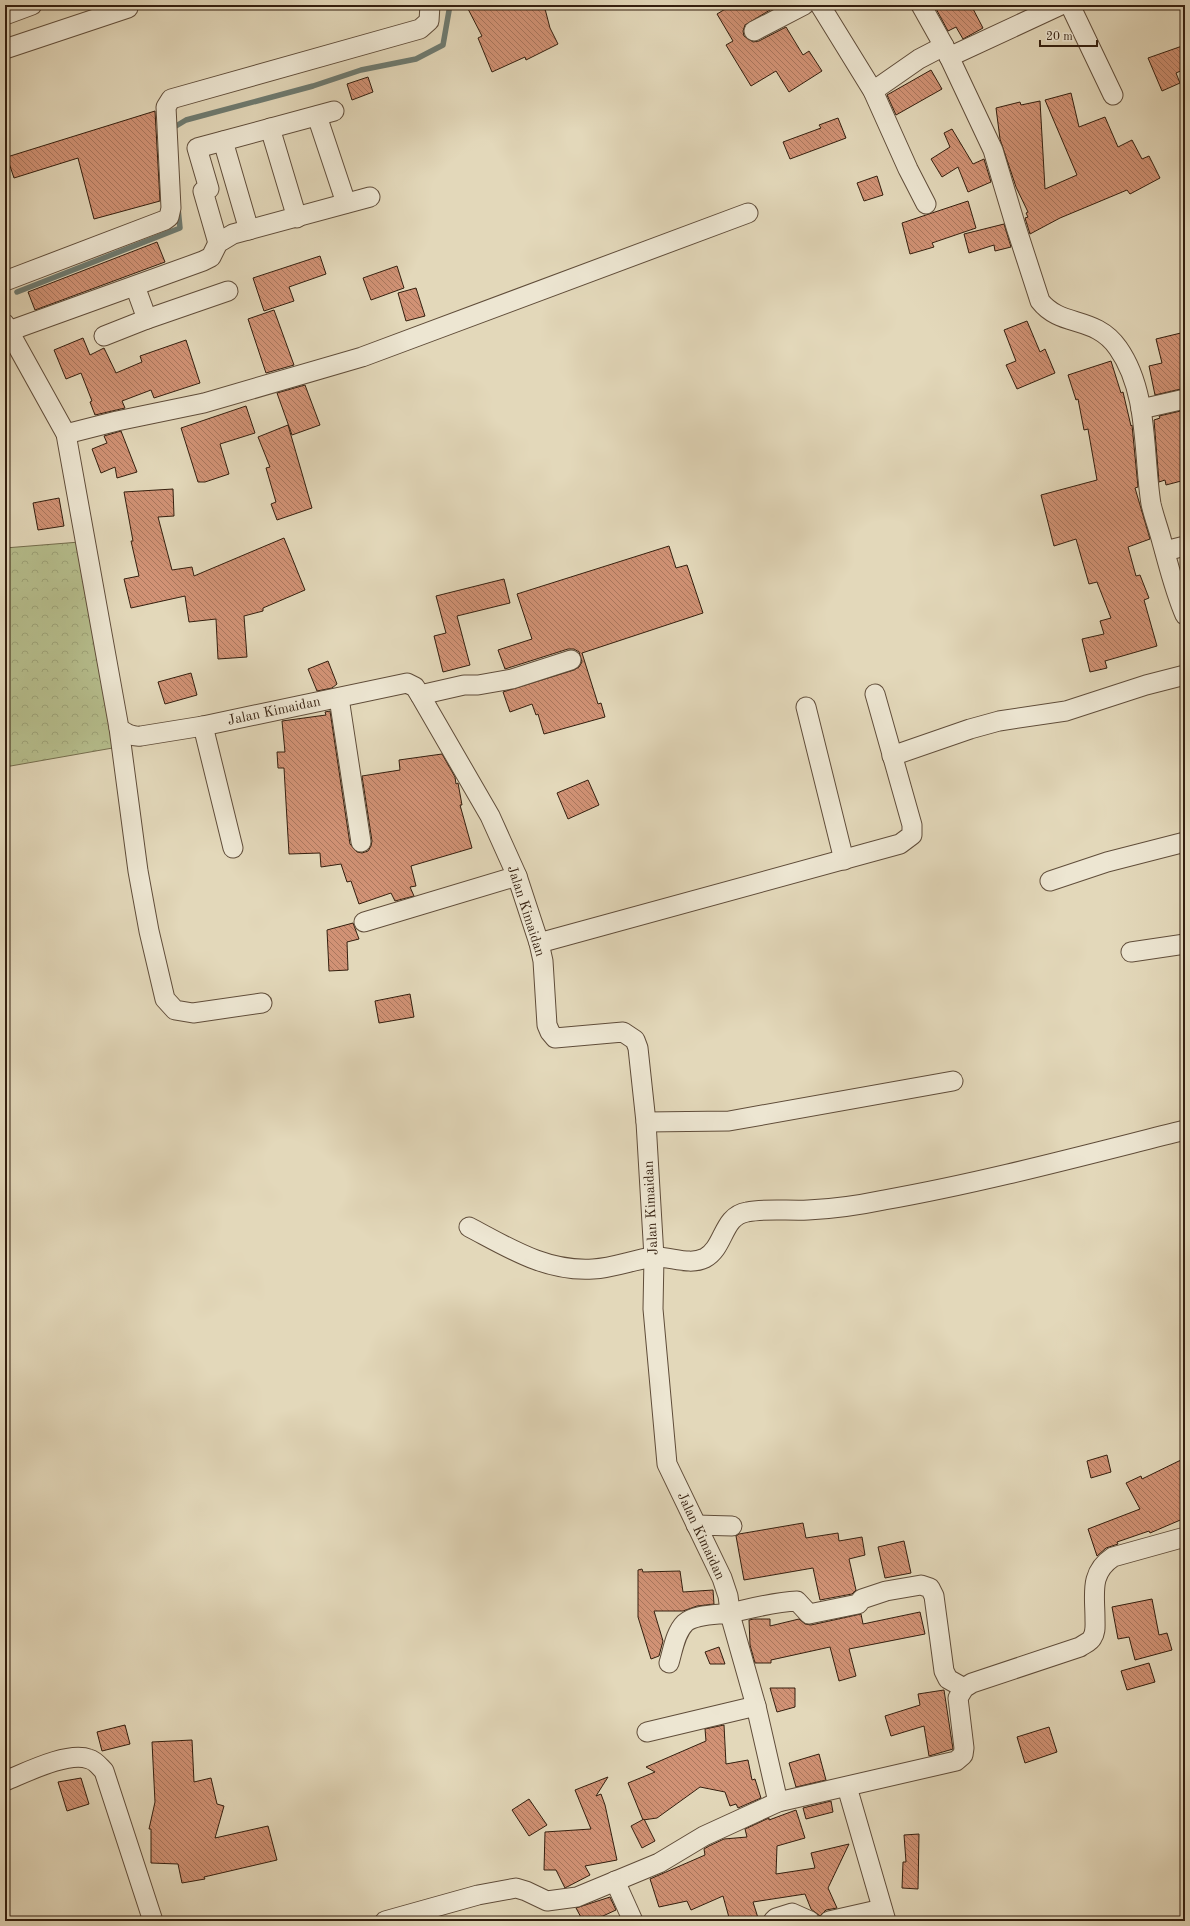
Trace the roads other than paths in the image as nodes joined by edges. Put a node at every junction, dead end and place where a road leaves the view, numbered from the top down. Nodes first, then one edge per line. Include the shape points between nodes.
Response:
1 (32, 5) edge
2 (430, 5) edge
3 (804, 5) edge
4 (820, 5) edge
5 (921, 5) edge
6 (1061, 5) edge
7 (1070, 5) edge
8 (128, 8) dead end
9 (1029, 11) edge
10 (5, 15) edge
11 (754, 31) dead end
12 (5, 49) edge
13 (946, 52) junction
14 (873, 91) junction
15 (1113, 95) dead end
16 (270, 128) junction
17 (223, 141) junction
18 (370, 197) dead end
19 (346, 203) junction
20 (926, 204) dead end
21 (748, 212) dead end
22 (297, 218) junction
23 (249, 230) junction
24 (218, 243) junction
25 (5, 281) edge
26 (135, 286) junction
27 (228, 291) dead end
28 (147, 320) junction
29 (7, 328) edge
30 (104, 336) dead end
31 (1185, 399) edge
32 (1141, 409) junction
33 (66, 434) junction
34 (1185, 546) edge
35 (1164, 551) junction
36 (1185, 615) edge
37 (571, 660) dead end
38 (1185, 675) edge
39 (420, 694) junction
40 (875, 694) dead end
41 (339, 698) junction
42 (806, 707) dead end
43 (203, 726) junction
44 (118, 728) junction
45 (892, 756) junction
46 (361, 842) dead end
47 (1185, 842) edge
48 (233, 848) dead end
49 (844, 860) junction
50 (517, 876) junction
51 (1050, 881) dead end
52 (364, 922) dead end
53 (539, 943) junction
54 (1185, 944) edge
55 (1131, 952) dead end
56 (262, 1003) dead end
57 (953, 1081) dead end
58 (646, 1122) junction
59 (1185, 1130) edge
60 (468, 1227) dead end
61 (654, 1257) junction
62 (696, 1525) junction
63 (732, 1526) dead end
64 (1185, 1537) edge
65 (730, 1613) junction
66 (669, 1663) dead end
67 (964, 1688) junction
68 (756, 1706) junction
69 (647, 1732) dead end
70 (5, 1781) edge
71 (847, 1787) junction
72 (778, 1802) junction
73 (615, 1881) junction
74 (884, 1915) edge
75 (153, 1921) edge
76 (384, 1921) edge
77 (633, 1921) edge
78 (773, 1921) edge
79 (810, 1921) edge
80 (828, 1921) edge

1 - 10 street
2 - 25 street via 429,21 420,29 171,99 166,107 171,208 168,217
3 - 11 street
4 - 14 street
5 - 13 street
6 - 9 street
7 - 15 street
8 - 12 street
9 - 13 street
13 - 14 street via 919,60
13 - 32 street via 993,150 1040,301 1056,315 1089,324 1107,335 1119,349 1134,378
14 - 20 street
16 - 17 street
16 - 19 street via 326,113
16 - 22 street
17 - 23 street
17 - 24 street via 188,151 209,189 203,191
18 - 19 street
19 - 22 street
21 - 33 street via 362,357 204,403
22 - 23 street
23 - 24 street via 233,234
24 - 26 street via 211,256 203,261
26 - 28 street
26 - 29 street
27 - 28 street
28 - 30 street
29 - 33 street
31 - 32 street
32 - 35 street via 1152,506
33 - 44 street
34 - 35 street
35 - 36 street
37 - 39 street via 512,679
38 - 45 street via 1066,710 999,721 970,729
39 - 41 street, Jalan Kimaidan via 415,687 407,683
39 - 50 street, Jalan Kimaidan via 490,816
40 - 45 street
41 - 43 street, Jalan Kimaidan
41 - 46 street
42 - 49 street
43 - 44 street, Jalan Kimaidan via 135,737
43 - 48 street
44 - 56 street via 138,871 165,999 175,1010 193,1013
45 - 49 street via 912,825 912,835 900,844
47 - 51 street via 1107,862
49 - 53 street
50 - 52 street
50 - 53 street, Jalan Kimaidan
53 - 58 street, Jalan Kimaidan via 543,961 547,1025 550,1032 555,1038 623,1032 634,1040 638,1048
54 - 55 street
57 - 58 street via 729,1121
58 - 61 street, Jalan Kimaidan
59 - 61 street via 1000,1177 882,1200 810,1210 746,1212 734,1217 707,1256 696,1262
60 - 61 street via 534,1261 563,1269 593,1269
61 - 62 street, Jalan Kimaidan via 653,1309 667,1464
62 - 63 street
62 - 65 street, Jalan Kimaidan via 722,1578
64 - 67 street via 1113,1557 1105,1562 1098,1571 1094,1584 1095,1630 1092,1639 1080,1647 972,1683
65 - 66 street via 692,1619 685,1624 677,1634
65 - 67 street via 775,1602 797,1601 809,1614 858,1604 862,1599 886,1591 925,1586 930,1588 934,1596 944,1671 948,1679
65 - 68 street, Jalan Kimaidan
67 - 71 street via 958,1698 964,1748 963,1755 956,1761
68 - 69 street
68 - 72 street, Jalan Kimaidan
70 - 75 street via 50,1763 72,1758 88,1758 96,1762 104,1771
71 - 72 street
71 - 74 street
72 - 73 street via 704,1836 659,1863
73 - 76 street via 577,1897 547,1902 516,1888 478,1895
73 - 77 street
74 - 80 street
78 - 79 street via 792,1913

